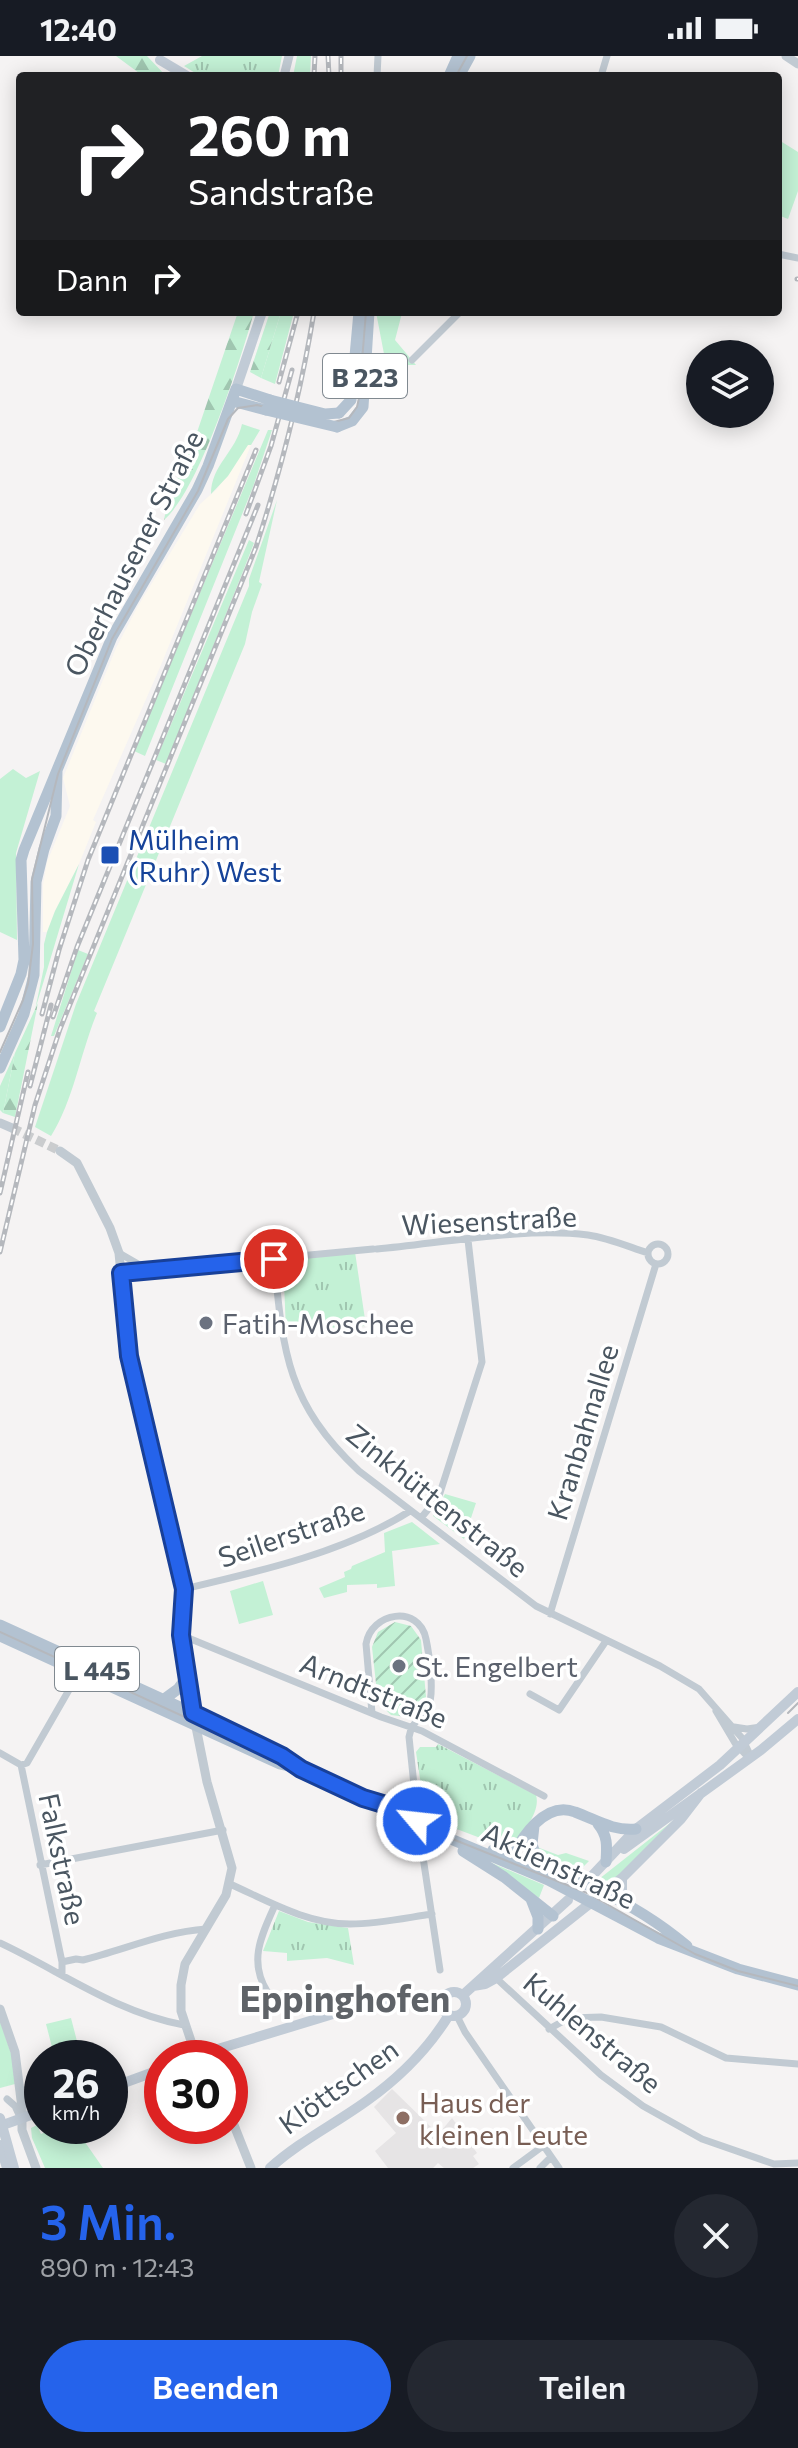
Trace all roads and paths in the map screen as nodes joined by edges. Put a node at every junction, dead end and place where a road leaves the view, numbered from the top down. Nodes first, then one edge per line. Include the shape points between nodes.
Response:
1 (786, 56) edge
2 (158, 58) edge
3 (798, 64) edge
4 (181, 72) edge
5 (261, 316) edge
6 (359, 316) edge
7 (369, 316) edge
8 (456, 316) edge
9 (412, 360) dead end
10 (234, 395) junction
11 (268, 405) junction
12 (57, 771) junction
13 (0, 1027) edge
14 (0, 1068) edge
15 (0, 1123) edge
16 (12, 1128) tunnel mouth
17 (60, 1151) tunnel mouth
18 (468, 1240) junction
19 (119, 1253) junction
20 (648, 1253) junction
21 (274, 1259) junction
22 (656, 1264) junction
23 (147, 1269) junction
24 (121, 1273) junction
25 (407, 1512) junction
26 (421, 1518) junction
27 (184, 1589) junction
28 (550, 1614) junction
29 (0, 1625) edge
30 (181, 1635) junction
31 (0, 1636) edge
32 (606, 1641) junction
33 (82, 1668) junction
34 (187, 1677) junction
35 (798, 1692) edge
36 (530, 1694) dead end
37 (163, 1700) junction
38 (710, 1700) junction
39 (193, 1713) junction
40 (372, 1713) junction
41 (798, 1719) edge
42 (196, 1726) junction
43 (411, 1726) junction
44 (734, 1727) junction
45 (760, 1730) junction
46 (742, 1746) junction
47 (761, 1750) junction
48 (0, 1753) edge
49 (750, 1757) junction
50 (21, 1765) junction
51 (301, 1769) junction
52 (414, 1793) junction
53 (701, 1793) junction
54 (544, 1796) dead end
55 (363, 1798) junction
56 (393, 1807) junction
57 (418, 1823) junction
58 (598, 1823) junction
59 (534, 1826) junction
60 (636, 1829) junction
61 (223, 1830) junction
62 (446, 1839) junction
63 (423, 1855) junction
64 (511, 1860) junction
65 (606, 1862) junction
66 (538, 1864) junction
67 (40, 1865) junction
68 (591, 1877) dead end
69 (622, 1878) junction
70 (230, 1884) junction
71 (606, 1891) junction
72 (531, 1899) junction
73 (568, 1900) dead end
74 (591, 1903) junction
75 (627, 1903) junction
76 (275, 1905) junction
77 (432, 1914) junction
78 (553, 1916) junction
79 (207, 1929) junction
80 (538, 1929) junction
81 (1, 1945) edge
82 (693, 1951) junction
83 (62, 1962) junction
84 (440, 1970) dead end
85 (62, 1975) junction
86 (496, 1978) junction
87 (798, 1985) edge
88 (473, 1986) junction
89 (268, 1993) dead end
90 (463, 1995) junction
91 (442, 2001) junction
92 (0, 2009) edge
93 (453, 2016) junction
94 (184, 2025) junction
95 (549, 2029) junction
96 (190, 2040) edge
97 (248, 2042) edge
98 (798, 2064) edge
99 (19, 2089) junction
100 (3, 2099) edge
101 (0, 2118) edge
102 (24, 2118) edge
103 (21, 2119) junction
104 (0, 2126) edge
105 (243, 2144) edge
106 (0, 2145) edge
107 (543, 2146) junction
108 (245, 2149) junction
109 (283, 2156) junction
110 (529, 2157) junction
111 (551, 2157) junction
112 (798, 2163) edge
113 (773, 2166) edge
114 (7, 2168) edge
115 (14, 2168) edge
116 (36, 2168) edge
117 (251, 2168) edge
118 (260, 2168) edge
119 (270, 2168) edge
120 (513, 2168) edge
121 (540, 2168) edge
122 (559, 2168) edge

1 - 3 street
2 - 4 main road
5 - 10 main road
6 - 11 main road, B 223, bridge via 351,400 339,413
7 - 11 main road, B 223, bridge via 363,407 352,421 337,427
8 - 9 street
10 - 11 main road, B 223
10 - 12 main road, Oberhausener Straße via 193,498 112,637
12 - 13 main road, Oberhausener Straße via 21,860 21,974
12 - 14 main road, Oberhausener Straße via 55,823 36,882 34,975
15 - 16 street
17 - 19 street via 77,1163
18 - 20 street, Wiesenstraße via 587,1235
18 - 21 street, Wiesenstraße
18 - 26 street via 482,1362 439,1496
19 - 23 street
19 - 24 street
20 - 22 street
20 - 22 street via 656,1244 665,1247 667,1258
21 - 23 street, Wiesenstraße
21 - 25 street, Zinkhüttenstraße via 286,1359 305,1406 338,1451
22 - 28 street, Kranbahnallee
23 - 24 street, Wiesenstraße
24 - 27 street via 129,1356
25 - 26 street, Zinkhüttenstraße
25 - 27 street, Seilerstraße via 295,1560
26 - 28 street, Zinkhüttenstraße
27 - 30 street
28 - 32 street, Zinkhüttenstraße
29 - 33 main road, Aktienstraße / L 445
30 - 34 street
30 - 40 street, Arndtstraße
31 - 33 main road, Aktienstraße / L 445
32 - 36 street via 559,1710
32 - 38 street, Zinkhüttenstraße via 690,1682
33 - 37 main road, Aktienstraße / L 445
33 - 42 main road, Aktienstraße / L 445
33 - 50 street via 27,1763
34 - 37 main road
34 - 39 street
35 - 45 main road
37 - 39 main road, Aktienstraße / L 445
38 - 44 street, Zinkhüttenstraße
38 - 46 street, Zinkhüttenstraße
39 - 42 street
39 - 51 main road, Aktienstraße / L 445
40 - 43 street, Arndtstraße
40 - 43 street via 368,1635 384,1618 407,1617 426,1637 431,1691 428,1707
41 - 47 main road
42 - 51 main road, Aktienstraße / L 445
42 - 61 street
43 - 52 street
43 - 54 street, Arndtstraße
44 - 45 street
44 - 46 street, Zinkhüttenstraße
45 - 46 main road
45 - 47 main road
46 - 49 street, Zinkhüttenstraße
46 - 60 main road
47 - 49 main road
48 - 50 street
49 - 53 main road
50 - 67 street, Falkstraße
51 - 55 main road, Aktienstraße / L 445
52 - 56 street
52 - 57 street
53 - 65 main road
53 - 69 main road
55 - 56 main road, Aktienstraße / L 445
55 - 57 main road, Aktienstraße / L 445
56 - 57 main road, Aktienstraße / L 445
57 - 62 main road, Aktienstraße / L 445
57 - 63 street
57 - 64 main road, Aktienstraße / L 445
58 - 59 main road via 564,1809 548,1812
58 - 60 main road
58 - 65 main road via 605,1832
59 - 64 main road
59 - 66 main road via 532,1852
60 - 65 main road
61 - 67 street
61 - 70 street via 232,1868
62 - 63 street via 431,1844
62 - 64 main road, Aktienstraße / L 445
62 - 72 main road
63 - 77 street
64 - 66 main road, Aktienstraße / L 445
64 - 74 main road, Aktienstraße / L 445
65 - 68 main road
66 - 71 main road, Aktienstraße / L 445
67 - 83 street, Falkstraße
69 - 71 main road
69 - 75 main road
70 - 76 street
70 - 79 street
71 - 74 main road
71 - 75 main road, Aktienstraße / L 445
72 - 78 main road
72 - 80 main road
73 - 78 main road
74 - 82 main road, Aktienstraße / L 445 via 643,1932
74 - 86 main road
75 - 82 main road, Aktienstraße / L 445
76 - 77 street via 348,1924
76 - 89 street via 256,1956
77 - 84 street
78 - 80 main road
79 - 83 street
79 - 94 street via 185,1964
80 - 88 main road
81 - 85 street
82 - 87 main road, Aktienstraße / L 445
83 - 85 street, Falkstraße
85 - 94 street via 159,2020
86 - 88 main road
86 - 95 street, Kuhlenstraße
88 - 90 main road
90 - 91 main road via 452,1992
90 - 93 main road via 467,2006
91 - 93 main road via 444,2011
91 - 97 main road via 333,2014
92 - 99 street via 15,2052
93 - 107 street
93 - 109 main road, Klöttschen via 412,2063 370,2098
94 - 96 street
95 - 98 street via 569,2018 601,2017 661,2027 726,2058
95 - 113 street, Kuhlenstraße via 643,2106 702,2139
99 - 100 street
99 - 103 street
100 - 103 street via 15,2106
101 - 115 main road, bridge
102 - 103 main road
103 - 104 main road
103 - 116 street
105 - 108 street
106 - 114 main road
107 - 110 street
107 - 111 street
108 - 117 street
108 - 118 street
109 - 118 main road, Klöttschen
109 - 119 main road, Klöttschen
110 - 120 street
110 - 121 street
111 - 121 street
111 - 122 street
112 - 113 street, Kuhlenstraße

